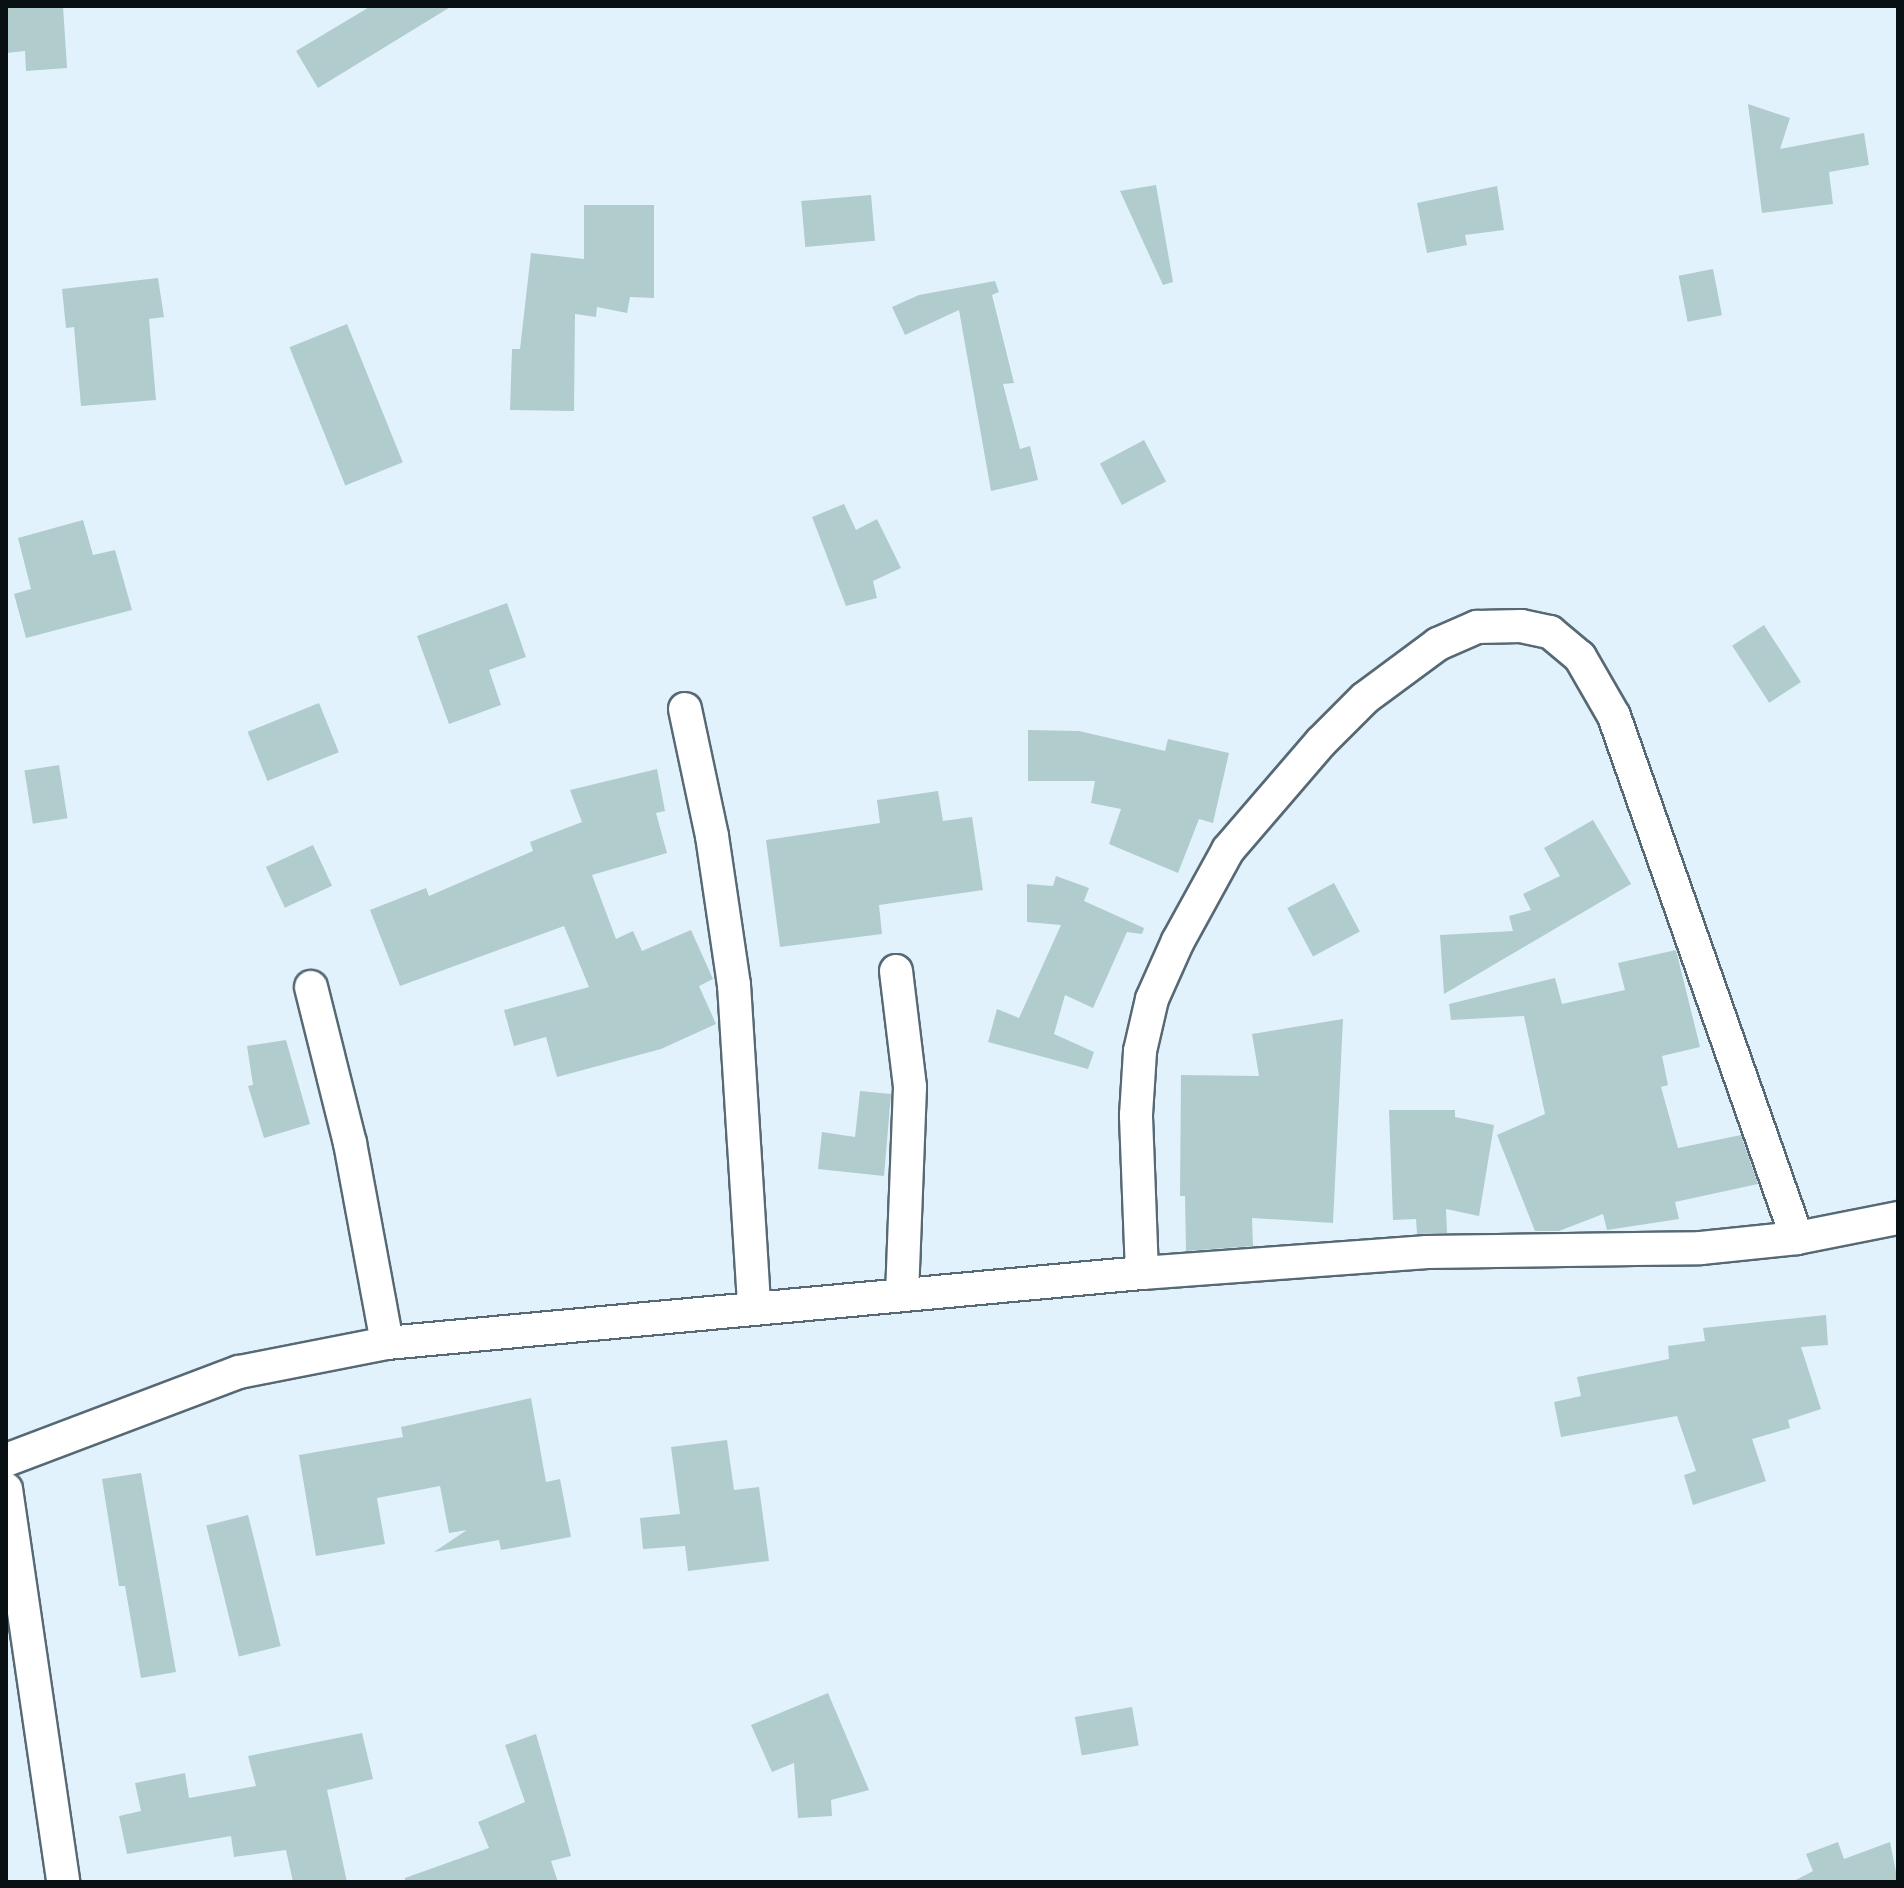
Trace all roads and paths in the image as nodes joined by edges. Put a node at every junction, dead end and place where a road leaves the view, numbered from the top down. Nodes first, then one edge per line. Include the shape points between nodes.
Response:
1 (685, 709) dead end
2 (896, 971) dead end
3 (311, 987) dead end
4 (1898, 1218) edge
5 (1797, 1238) junction
6 (1142, 1273) junction
7 (902, 1292) junction
8 (754, 1306) junction
9 (387, 1343) junction
10 (6, 1460) edge
11 (6, 1489) edge
12 (63, 1882) edge

1 - 8 street via 712,836 734,985
2 - 7 street via 910,1087
3 - 9 street via 350,1143
4 - 5 street
5 - 6 street via 1701,1248 1427,1252
5 - 6 street via 1614,716 1580,657 1550,632 1521,626 1477,627 1438,644 1389,680 1321,742 1228,850 1178,941 1152,999 1140,1051 1136,1115
6 - 7 street
7 - 8 street
8 - 9 street
9 - 10 street via 239,1372
11 - 12 street

